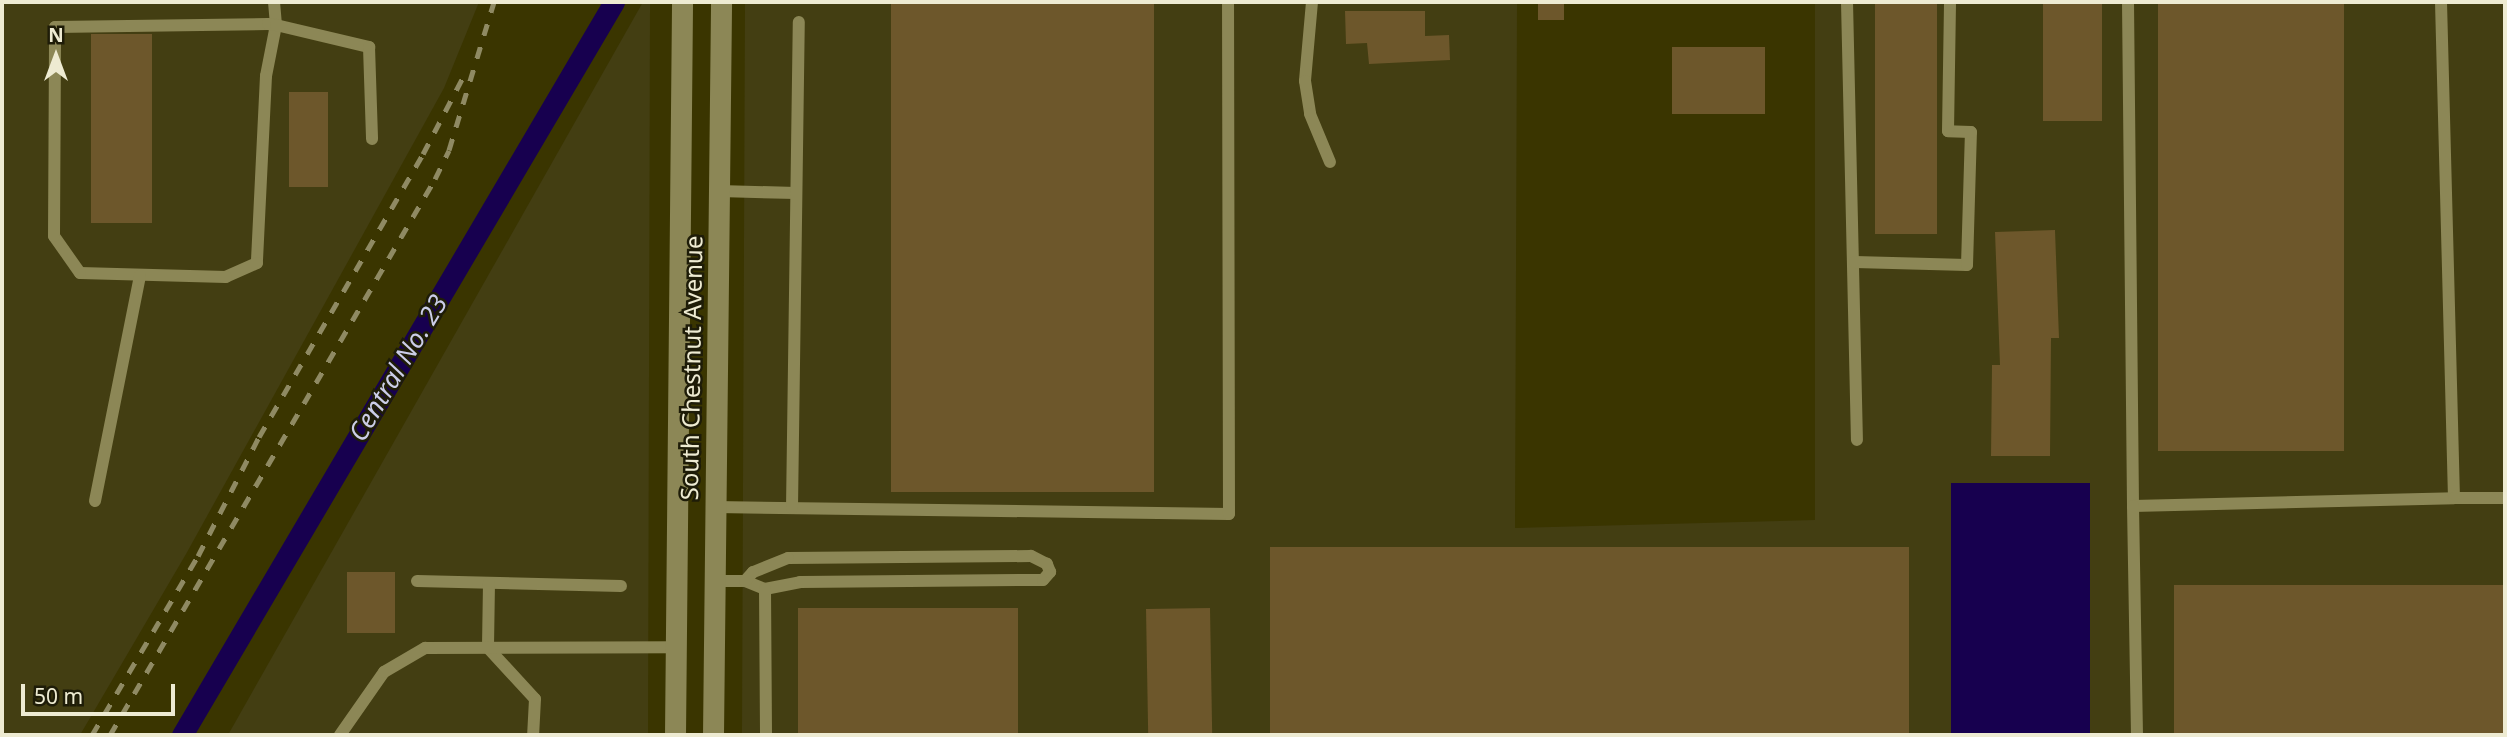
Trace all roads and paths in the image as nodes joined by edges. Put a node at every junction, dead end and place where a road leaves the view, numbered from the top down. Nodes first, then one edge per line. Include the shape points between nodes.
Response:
1 (274, 2) edge
2 (682, 2) edge
3 (721, 2) edge
4 (1228, 2) edge
5 (1312, 2) edge
6 (1847, 2) edge
7 (1950, 2) edge
8 (2128, 2) edge
9 (2441, 2) edge
10 (799, 22) dead end
11 (276, 24) junction
12 (372, 139) dead end
13 (1331, 162) dead end
14 (719, 191) junction
15 (796, 193) junction
16 (1855, 262) junction
17 (140, 275) junction
18 (1857, 440) dead end
19 (2454, 498) junction
20 (2505, 498) edge
21 (95, 500) dead end
22 (2133, 506) junction
23 (715, 507) junction
24 (792, 508) junction
25 (417, 581) dead end
26 (714, 581) junction
27 (746, 581) junction
28 (489, 583) junction
29 (621, 586) dead end
30 (765, 589) junction
31 (676, 647) junction
32 (488, 648) junction
33 (340, 735) edge
34 (533, 735) edge
35 (675, 735) edge
36 (713, 735) edge
37 (766, 735) edge
38 (2137, 735) edge

1 - 11 lane
2 - 31 main road, South Chestnut Avenue
3 - 14 main road, South Chestnut Avenue
4 - 24 lane via 1229,514
5 - 13 lane via 1305,81 1310,114
6 - 16 lane
7 - 16 lane via 1948,131 1971,132 1967,265
8 - 22 lane
9 - 19 lane
10 - 15 lane
11 - 12 lane via 369,47
11 - 17 lane via 266,76 257,263 226,277
11 - 17 lane via 55,27 54,236 80,273
14 - 15 lane
14 - 23 main road, South Chestnut Avenue
15 - 24 lane
16 - 18 lane
17 - 21 lane
19 - 20 lane
19 - 22 lane
22 - 38 lane
23 - 24 lane
23 - 26 main road, South Chestnut Avenue
25 - 28 lane
26 - 27 lane
26 - 36 main road, South Chestnut Avenue
27 - 30 lane
27 - 30 lane via 753,572 788,558 1031,556 1047,564 1050,572 1043,580 800,582
28 - 29 lane
28 - 32 lane
30 - 37 lane
31 - 32 lane
31 - 35 main road, South Chestnut Avenue
32 - 33 lane via 425,648 384,672
32 - 34 lane via 535,699

